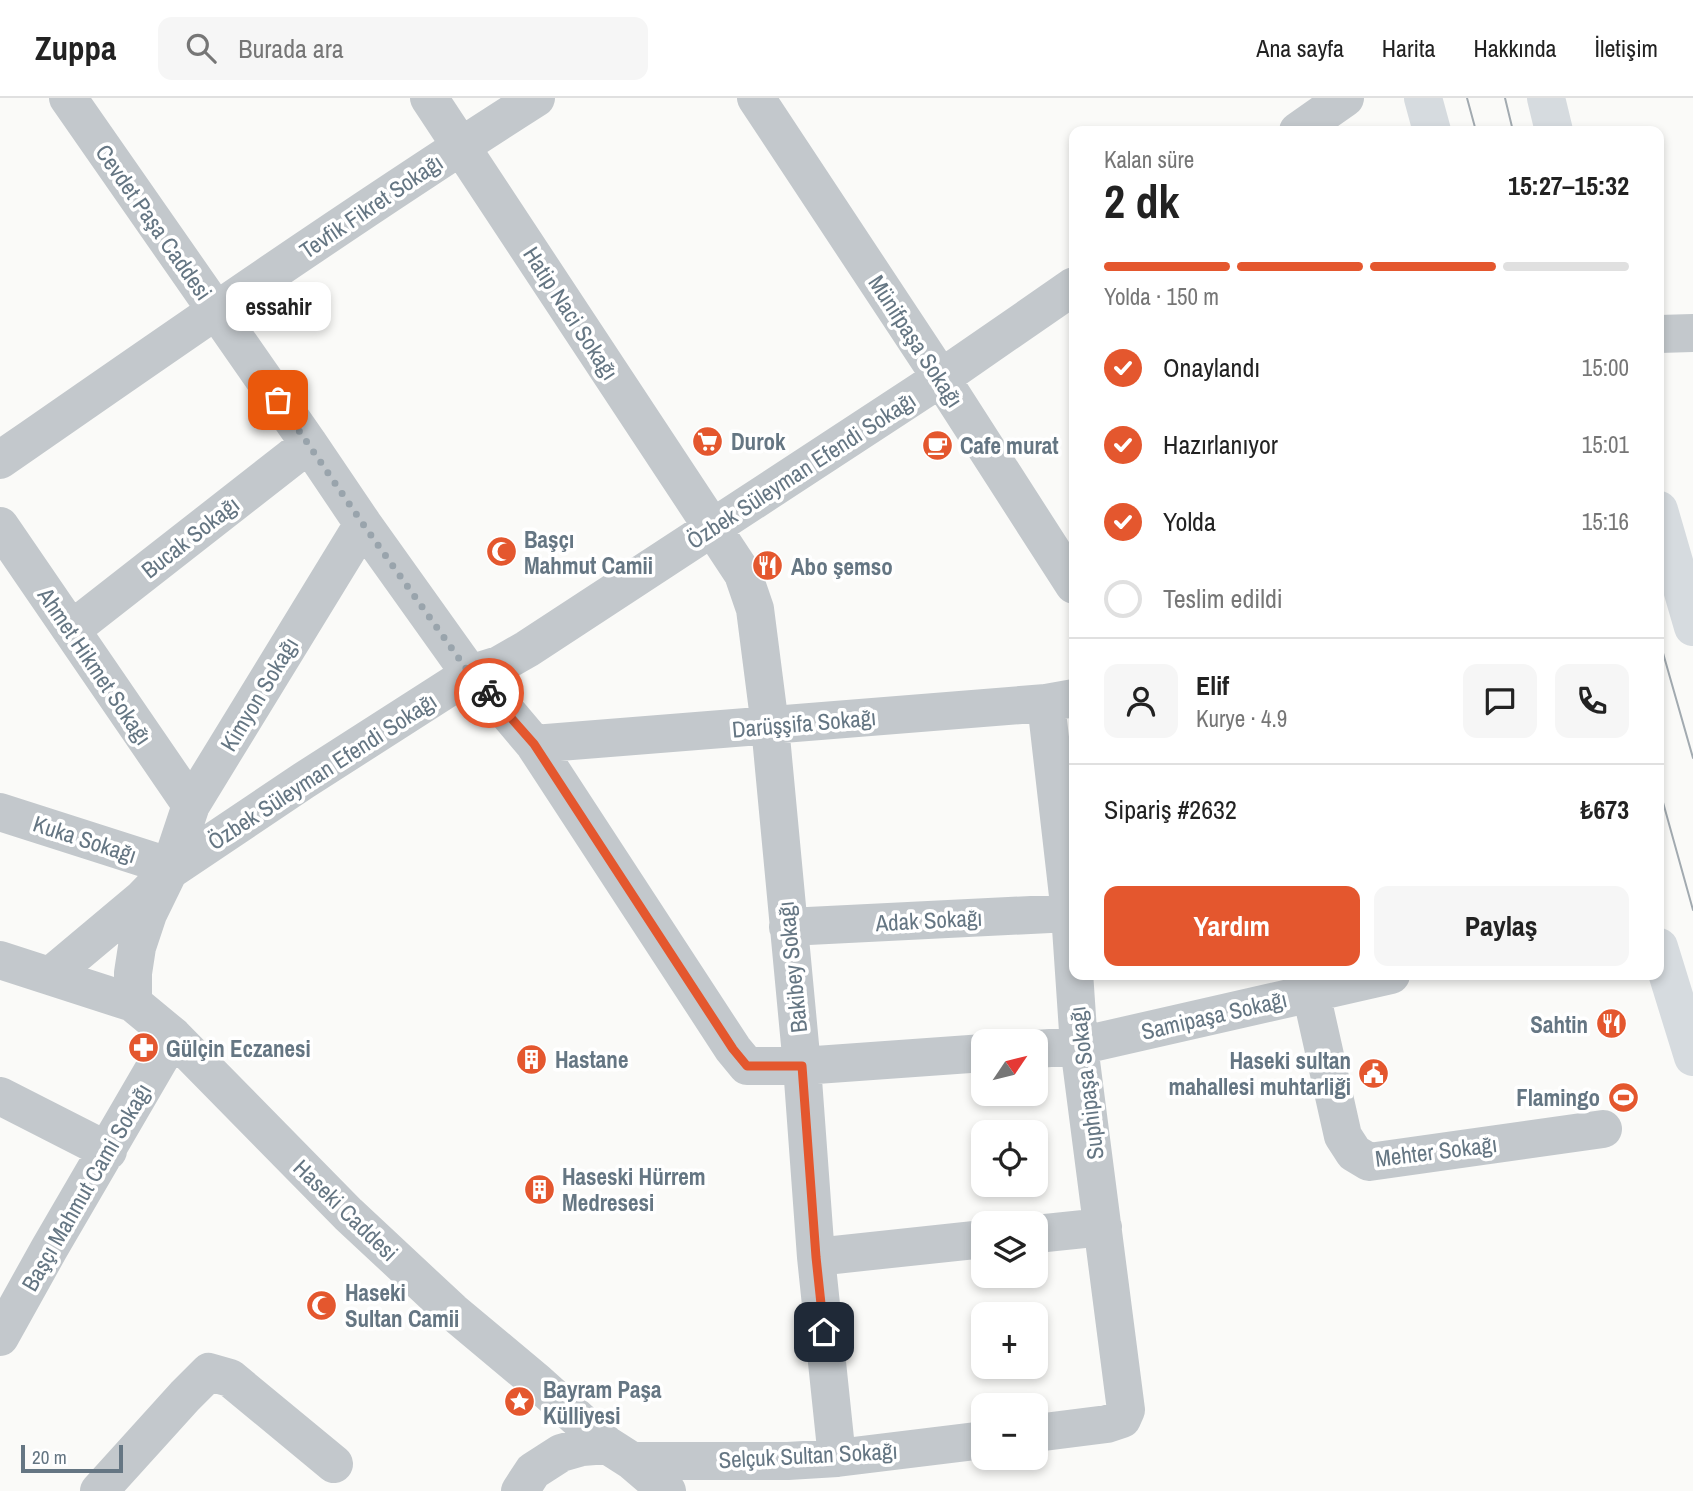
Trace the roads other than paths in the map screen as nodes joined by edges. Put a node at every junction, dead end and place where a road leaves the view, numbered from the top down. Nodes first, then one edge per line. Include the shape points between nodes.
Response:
1 (68, 98) edge
2 (429, 98) edge
3 (536, 98) edge
4 (756, 98) edge
5 (1345, 98) edge
6 (1423, 98) edge
7 (1546, 98) edge
8 (1304, 126) edge
9 (1431, 126) edge
10 (1553, 126) edge
11 (461, 146) junction
12 (1069, 289) edge
13 (216, 311) junction
14 (1693, 333) edge
15 (1664, 334) edge
16 (941, 378) junction
17 (309, 444) junction
18 (0, 460) edge
19 (363, 524) junction
20 (0, 526) edge
21 (1664, 527) edge
22 (712, 529) junction
23 (1069, 577) edge
24 (1693, 627) edge
25 (71, 630) junction
26 (470, 674) junction
27 (1060, 701) edge
28 (770, 726) junction
29 (534, 744) junction
30 (191, 805) junction
31 (0, 812) edge
32 (169, 871) junction
33 (1069, 892) edge
34 (1069, 913) edge
35 (788, 928) junction
36 (0, 960) edge
37 (1664, 963) edge
38 (50, 975) junction
39 (1075, 980) edge
40 (1359, 980) edge
41 (1334, 984) edge
42 (133, 1003) junction
43 (173, 1036) junction
44 (1079, 1046) junction
45 (1048, 1048) edge
46 (971, 1054) edge
47 (1693, 1057) edge
48 (802, 1066) junction
49 (0, 1096) edge
50 (1603, 1129) dead end
51 (108, 1151) junction
52 (1103, 1227) junction
53 (1048, 1233) edge
54 (971, 1240) edge
55 (816, 1257) junction
56 (0, 1338) edge
57 (1048, 1431) edge
58 (971, 1442) edge
59 (620, 1453) junction
60 (837, 1458) junction
61 (334, 1464) dead end
62 (99, 1491) edge
63 (520, 1491) edge
64 (667, 1491) edge

1 - 13 street, Cevdet Paşa Caddesi
2 - 11 street, Hatip Naci Sokağı
3 - 11 street, Tevfik Fikret Sokağı
4 - 16 street, Münifpaşa Sokağı
5 - 8 street
6 - 9 main road
7 - 10 main road
11 - 13 street, Tevfik Fikret Sokağı
11 - 22 street, Hatip Naci Sokağı
12 - 16 street, Özbek Süleyman Efendi Sokağı
13 - 17 street, Cevdet Paşa Caddesi
13 - 18 street, Tevfik Fikret Sokağı
14 - 15 street
16 - 22 street, Özbek Süleyman Efendi Sokağı
16 - 23 street, Münifpaşa Sokağı
17 - 19 street, Cevdet Paşa Caddesi
17 - 25 street, Bucak Sokağı
19 - 26 street, Cevdet Paşa Caddesi
19 - 30 street, Kimyon Sokağı
20 - 25 street, Ahmet Hikmet Sokağı
21 - 24 main road
22 - 26 street, Özbek Süleyman Efendi Sokağı via 527,649
22 - 28 street, Bakibey Sokağı via 743,574 755,609
25 - 30 street, Ahmet Hikmet Sokağı
26 - 29 street, Cevdet Paşa Caddesi
26 - 32 street, Özbek Süleyman Efendi Sokağı
27 - 28 street, Darüşşifa Sokağı
27 - 33 street, Suphipaşa Sokağı
28 - 29 street, Darüşşifa Sokağı
28 - 35 street, Bakibey Sokağı
29 - 48 street, Cevdet Paşa Caddesi via 747,1066
30 - 32 street, Kimyon Sokağı
31 - 32 street, Kuka Sokağı via 153,861
32 - 38 street
32 - 42 street, Kimyon Sokağı via 137,947
34 - 35 street, Adak Sokağı
35 - 48 street, Bakibey Sokağı
36 - 38 street, Haseki Caddesi
37 - 47 main road
38 - 42 street, Haseki Caddesi
39 - 44 street, Suphipaşa Sokağı
40 - 41 street, Samipaşa Sokağı
41 - 44 street, Samipaşa Sokağı
41 - 50 street, Mehter Sokağı via 1343,1136 1354,1153 1369,1162
42 - 43 street, Haseki Caddesi
43 - 51 street, Başçı Mahmut Cami Sokağı
43 - 59 street, Haseki Caddesi via 348,1214 452,1311
44 - 45 street, Samipaşa Sokağı
44 - 52 street, Suphipaşa Sokağı
46 - 48 street
48 - 55 street, Bakibey Sokağı
49 - 51 street
51 - 56 street, Başçı Mahmut Cami Sokağı
52 - 53 street
52 - 57 street, Suphipaşa Sokağı via 1126,1410 1122,1419 1107,1424
54 - 55 street
55 - 60 street, Bakibey Sokağı
58 - 60 street, Selçuk Sultan Sokağı
59 - 60 street, Selçuk Sultan Sokağı via 788,1461
59 - 63 street, Selçuk Sultan Sokağı via 582,1447 561,1453 533,1471
59 - 64 street, Haseki Caddesi
61 - 62 street via 230,1378 209,1372

